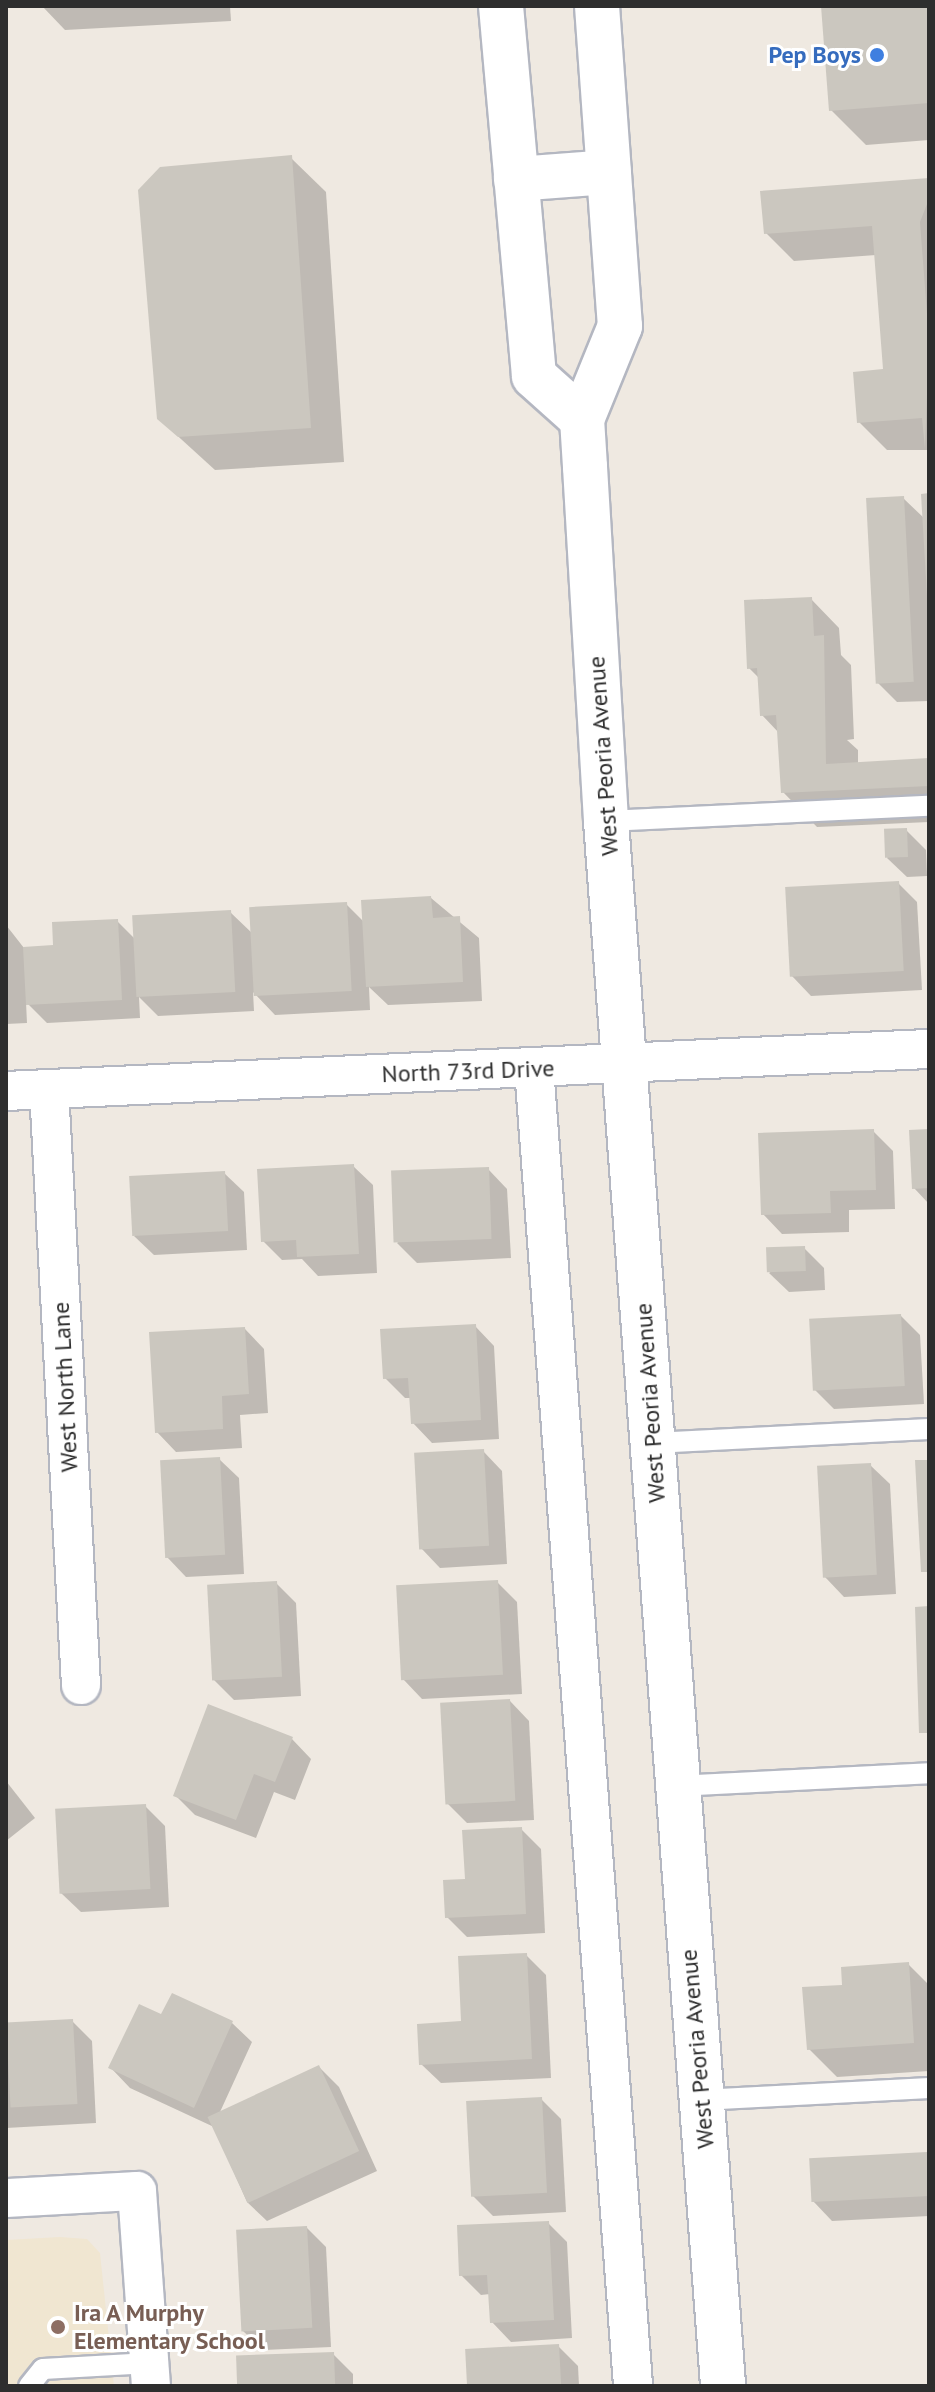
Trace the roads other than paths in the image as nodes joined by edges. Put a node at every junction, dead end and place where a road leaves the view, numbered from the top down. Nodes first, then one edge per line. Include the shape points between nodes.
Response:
1 (501, 6) edge
2 (597, 6) edge
3 (609, 172) junction
4 (516, 179) junction
5 (582, 419) junction
6 (929, 806) edge
7 (606, 821) junction
8 (929, 1049) edge
9 (625, 1063) junction
10 (534, 1068) junction
11 (49, 1089) junction
12 (6, 1091) edge
13 (929, 1429) edge
14 (653, 1443) junction
15 (81, 1685) dead end
16 (929, 1773) edge
17 (676, 1786) junction
18 (929, 2088) edge
19 (701, 2100) junction
20 (6, 2198) edge
21 (150, 2374) edge
22 (29, 2386) edge
23 (633, 2386) edge
24 (723, 2386) edge

1 - 4 main road
2 - 3 main road, West Peoria Avenue
3 - 4 main road
3 - 5 main road, West Peoria Avenue via 620,326
4 - 5 main road via 534,376
5 - 7 main road, West Peoria Avenue
6 - 7 lane
7 - 9 main road, West Peoria Avenue
8 - 9 street, North 73rd Drive
9 - 10 street, North 73rd Drive
9 - 14 main road, West Peoria Avenue
10 - 11 street, North 73rd Drive
10 - 23 street
11 - 12 street, North 73rd Drive
11 - 15 street, West North Lane
13 - 14 lane
14 - 17 main road, West Peoria Avenue
16 - 17 lane
17 - 19 main road, West Peoria Avenue
18 - 19 lane
19 - 24 main road, West Peoria Avenue
20 - 21 street via 137,2191
21 - 22 lane via 43,2369

